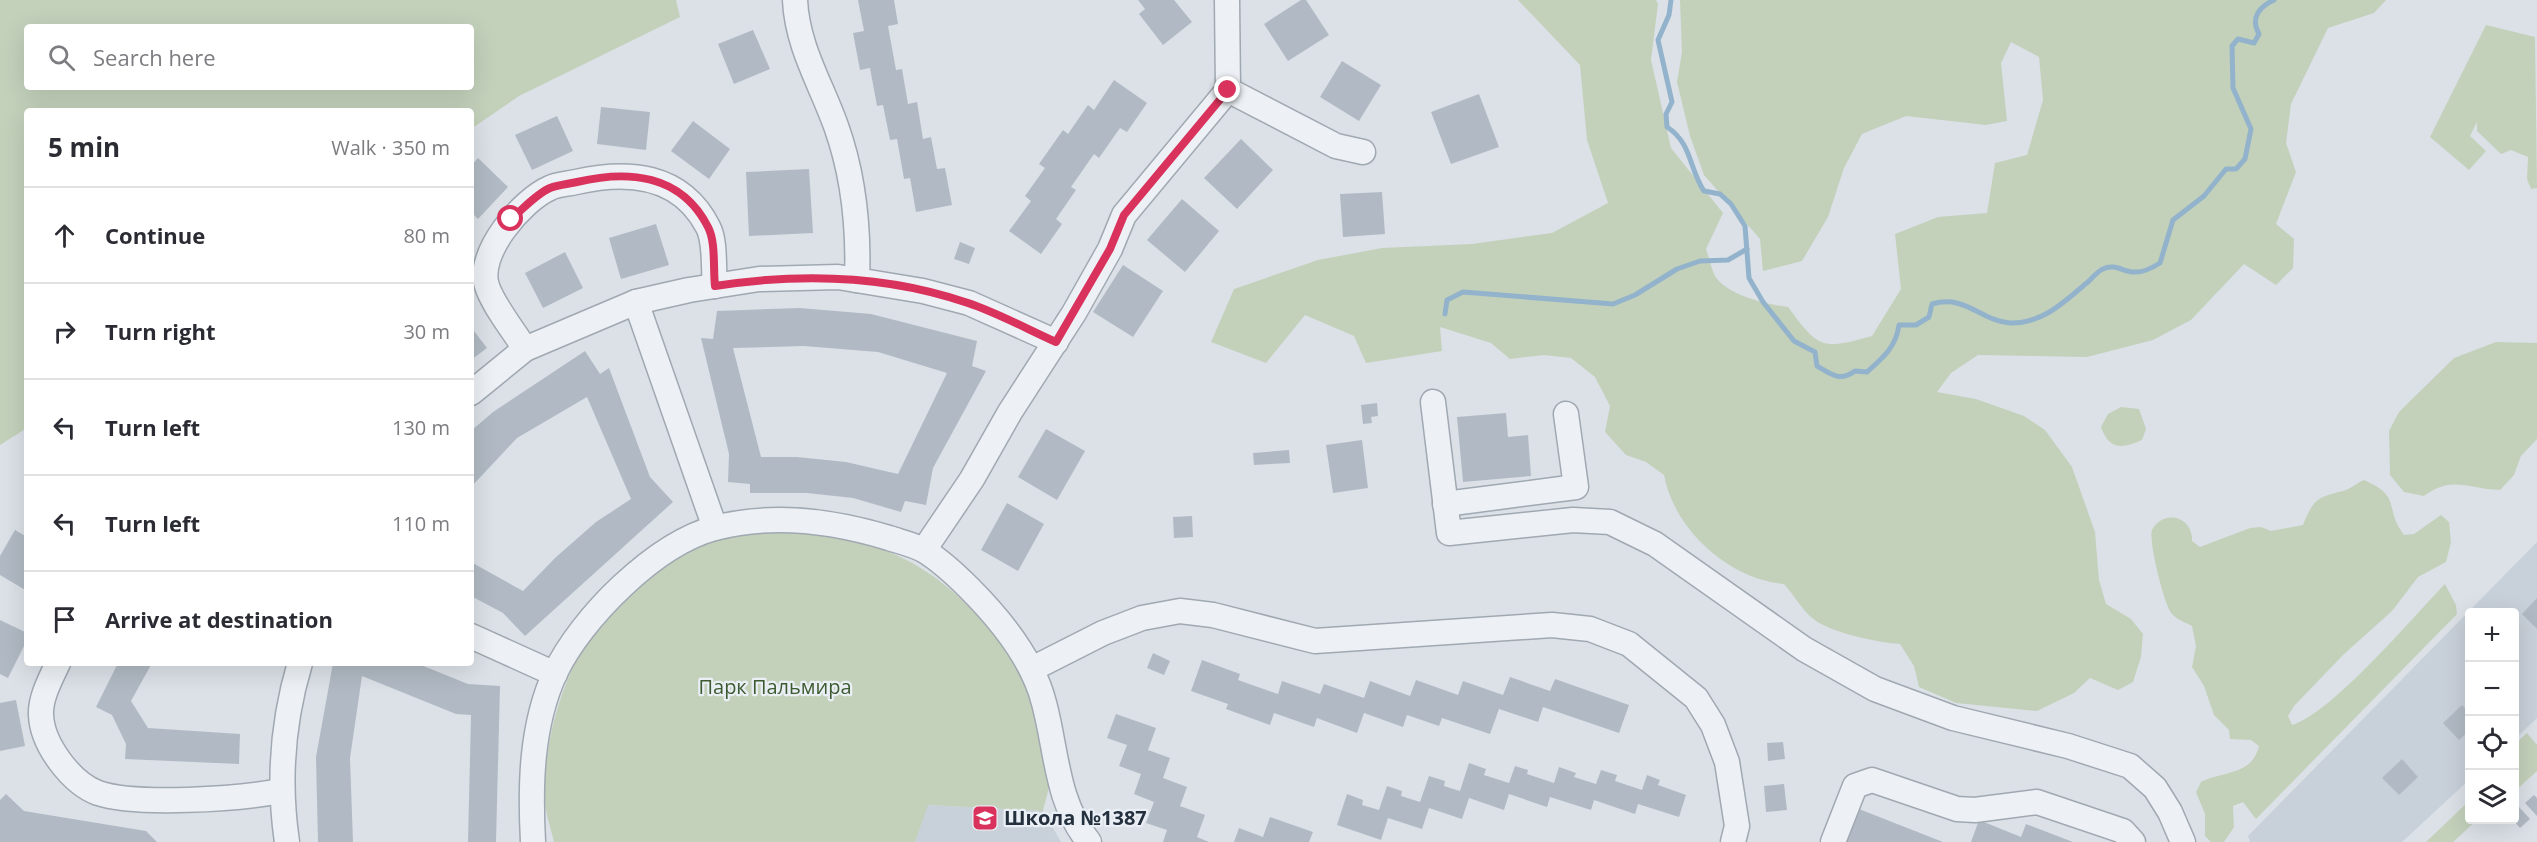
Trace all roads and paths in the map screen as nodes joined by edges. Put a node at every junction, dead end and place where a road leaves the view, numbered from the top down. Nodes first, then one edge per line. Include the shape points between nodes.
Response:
1 (795, 0) edge
2 (812, 0) edge
3 (1227, 0) edge
4 (804, 48) junction
5 (1228, 90) junction
6 (1363, 152) dead end
7 (857, 280) junction
8 (715, 286) junction
9 (636, 302) junction
10 (1056, 342) junction
11 (525, 349) junction
12 (474, 391) edge
13 (1433, 402) dead end
14 (1566, 414) dead end
15 (1445, 504) junction
16 (715, 528) junction
17 (924, 550) junction
18 (474, 637) edge
19 (56, 666) edge
20 (299, 666) edge
21 (1032, 669) junction
22 (555, 674) junction
23 (280, 791) junction
24 (286, 842) edge
25 (533, 842) edge
26 (1089, 842) edge
27 (1734, 842) edge
28 (1833, 842) edge
29 (2133, 842) edge
30 (2183, 842) edge

1 - 4 lane
2 - 4 lane
3 - 5 lane
4 - 7 lane via 846,158 855,197
5 - 6 lane via 1336,146
5 - 10 lane via 1124,215 1110,249
7 - 8 lane via 759,279
7 - 10 lane via 969,303
8 - 9 lane
8 - 11 lane via 709,229 682,195 663,184 616,174 549,188 511,219 486,260 486,285
9 - 11 lane
9 - 16 lane
10 - 17 lane
11 - 12 lane
13 - 15 lane
14 - 15 lane via 1576,488
15 - 30 lane via 1449,533 1573,520 1610,522 1623,527 1655,544 1803,649 1875,689 1953,718 2068,746 2130,766 2155,788
16 - 17 lane via 789,520 831,524
16 - 22 lane via 671,549 633,577 576,637
17 - 21 lane via 976,596
18 - 22 lane
19 - 23 lane via 41,713 44,732 53,751 87,788 121,798 250,797
20 - 23 lane via 284,733
21 - 26 lane via 1044,701 1066,803
21 - 27 lane via 1103,633 1142,618 1180,611 1213,615 1315,641 1552,625 1590,628 1629,644 1696,698 1713,726 1726,762 1737,826
22 - 25 lane via 532,758
23 - 24 lane
28 - 29 lane via 1855,786 1872,780 1957,809 2037,802 2123,831

